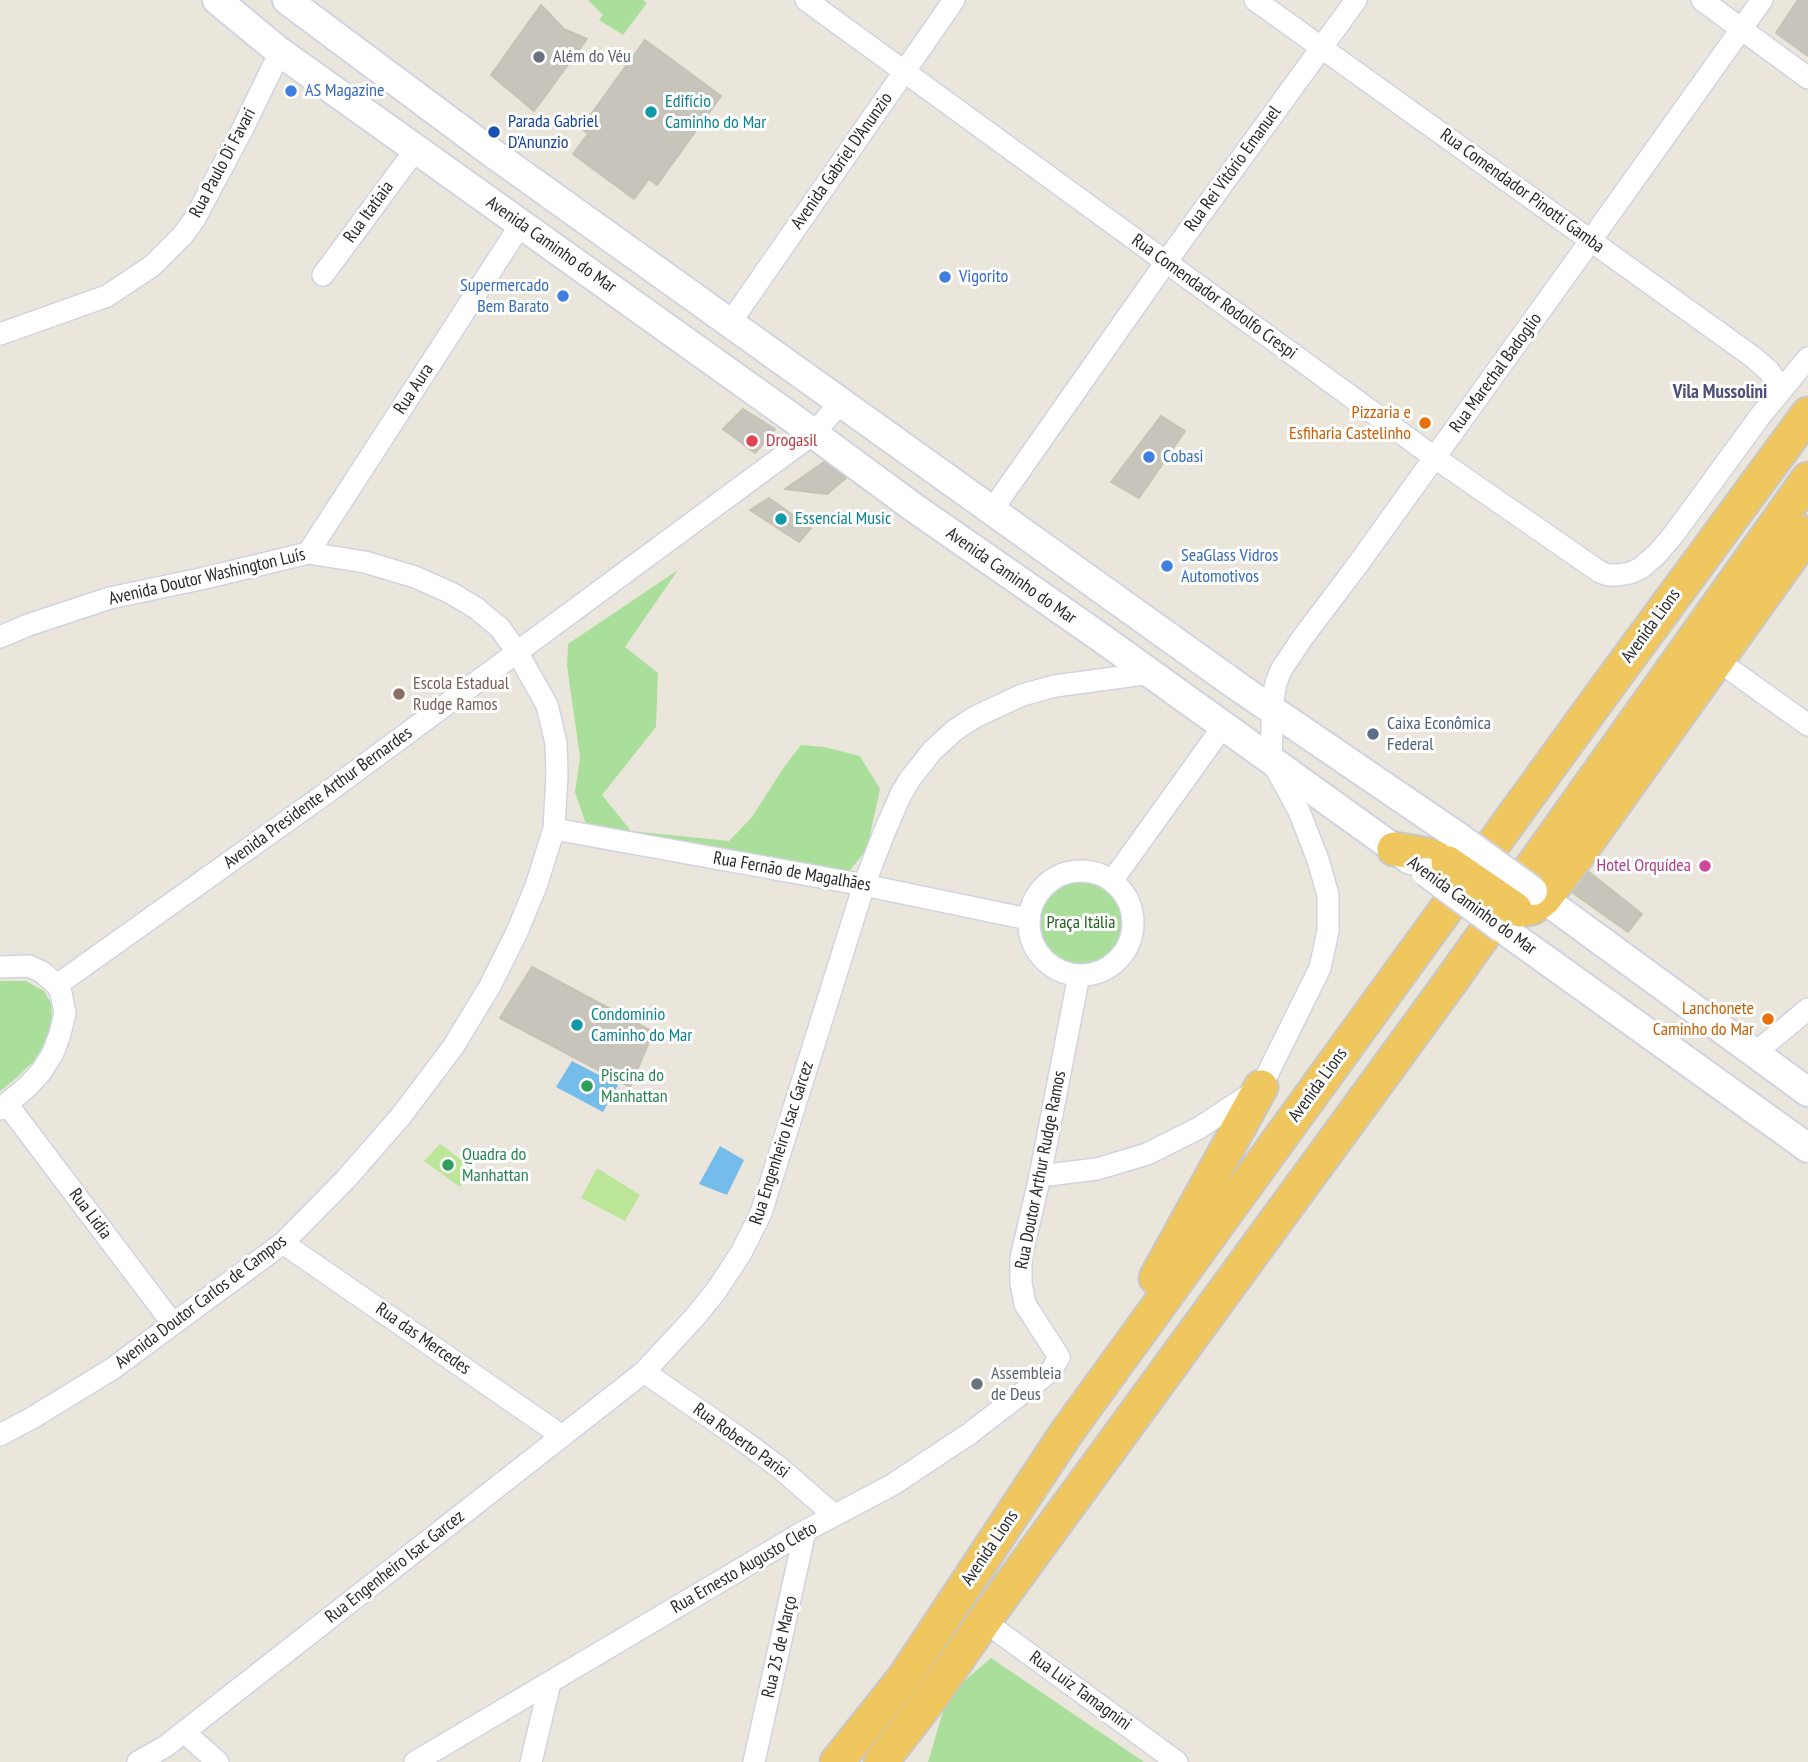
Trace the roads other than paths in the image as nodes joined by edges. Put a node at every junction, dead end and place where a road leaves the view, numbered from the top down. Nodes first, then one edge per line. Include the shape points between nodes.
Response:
1 (217, 0) edge
2 (287, 0) edge
3 (806, 0) edge
4 (954, 0) edge
5 (1255, 0) edge
6 (1356, 0) edge
7 (1702, 0) edge
8 (1762, 0) edge
9 (1741, 29) junction
10 (339, 38) junction
11 (1321, 48) junction
12 (280, 52) junction
13 (904, 71) junction
14 (1808, 78) edge
15 (416, 149) junction
16 (521, 224) junction
17 (1591, 240) junction
18 (1166, 262) junction
19 (323, 275) dead end
20 (730, 323) junction
21 (0, 334) edge
22 (1808, 358) edge
23 (1778, 392) junction
24 (841, 402) junction
25 (1808, 414) edge
26 (814, 433) junction
27 (1434, 457) junction
28 (1808, 478) edge
29 (992, 510) junction
30 (1808, 533) edge
31 (308, 553) junction
32 (0, 637) edge
33 (517, 652) junction
34 (1717, 660) junction
35 (1151, 673) junction
36 (1272, 711) junction
37 (1224, 725) junction
38 (1808, 725) edge
39 (1271, 760) junction
40 (554, 829) junction
41 (1394, 849) joint
42 (1444, 857) junction
43 (1112, 881) junction
44 (864, 885) junction
45 (1524, 907) junction
46 (1028, 919) junction
47 (0, 967) edge
48 (1079, 975) junction
49 (57, 985) junction
50 (1808, 1009) edge
51 (1755, 1053) junction
52 (1261, 1087) junction
53 (1808, 1092) edge
54 (4, 1106) edge
55 (1808, 1148) edge
56 (1040, 1176) junction
57 (283, 1243) junction
58 (173, 1324) junction
59 (1059, 1357) joint
60 (643, 1372) junction
61 (1067, 1432) junction
62 (0, 1435) edge
63 (562, 1436) junction
64 (834, 1515) junction
65 (805, 1531) junction
66 (984, 1621) junction
67 (550, 1683) junction
68 (184, 1732) junction
69 (138, 1762) edge
70 (218, 1762) edge
71 (415, 1762) edge
72 (531, 1762) edge
73 (754, 1762) edge
74 (837, 1762) edge
75 (881, 1762) edge
76 (1177, 1762) edge

1 - 12 main road, Avenida Caminho do Mar
2 - 10 main road
3 - 13 street, Rua Comendador Rodolfo Crespi
4 - 13 street, Avenida Gabriel D'Anunzio
5 - 11 street, Rua Comendador Pinotti Gamba
6 - 11 street, Rua Rei Vitório Emanuel
7 - 9 street
8 - 9 street, Rua Marechal Badoglio
9 - 14 street
9 - 17 street, Rua Marechal Badoglio
10 - 12 main road via 311,27 289,40
10 - 20 main road
11 - 17 street, Rua Comendador Pinotti Gamba
11 - 18 street, Rua Rei Vitório Emanuel
12 - 15 main road, Avenida Caminho do Mar
12 - 21 street, Rua Paulo Di Favari via 204,203 183,235 152,266 107,296
13 - 18 street, Rua Comendador Rodolfo Crespi
13 - 20 street, Avenida Gabriel D'Anunzio
15 - 16 main road, Avenida Caminho do Mar
15 - 19 street, Rua Itatiaia
16 - 26 main road, Avenida Caminho do Mar
16 - 31 street, Rua Aura
17 - 23 street, Rua Comendador Pinotti Gamba via 1754,357 1769,371
17 - 27 street, Rua Marechal Badoglio
18 - 27 street, Rua Comendador Rodolfo Crespi
18 - 29 street, Rua Rei Vitório Emanuel
20 - 24 main road
22 - 23 street
23 - 27 street, Rua Comendador Rodolfo Crespi via 1674,534 1650,561 1630,573 1600,572
24 - 26 street, Avenida Presidente Arthur Bernardes
24 - 29 main road
25 - 61 highway, Avenida Lions
26 - 33 street, Avenida Presidente Arthur Bernardes
26 - 35 main road, Avenida Caminho do Mar via 913,508
27 - 36 street, Rua Marechal Badoglio via 1287,659 1276,683
28 - 66 highway, Avenida Lions via 1446,989
29 - 36 main road
30 - 34 highway
31 - 32 street, Avenida Doutor Washington Luís via 110,598
31 - 33 street, Avenida Doutor Washington Luís via 365,562 451,593 500,628
33 - 40 street, Avenida Doutor Carlos de Campos via 547,705 556,743
33 - 49 street, Avenida Presidente Arthur Bernardes
34 - 38 street
34 - 45 highway via 1580,852
35 - 37 main road, Avenida Caminho do Mar
35 - 44 street, Rua Engenheiro Isac Garcez via 1022,695 956,730 933,750 901,794
36 - 39 street, Rua Marechal Badoglio
36 - 42 main road
37 - 39 main road, Avenida Caminho do Mar
37 - 43 street
39 - 41 main road, Avenida Caminho do Mar
39 - 52 street via 1312,841 1329,913 1320,968
40 - 44 street, Rua Fernão de Magalhães
40 - 57 street, Avenida Doutor Carlos de Campos via 516,932 453,1047 346,1179
41 - 42 highway
42 - 45 highway, bridge
43 - 46 street via 1098,873 1067,872 1040,890
43 - 48 street via 1131,908 1130,940 1110,966 1095,974
44 - 46 street, Rua Fernão de Magalhães
44 - 60 street, Rua Engenheiro Isac Garcez via 761,1213 716,1291
45 - 51 main road
45 - 55 main road, Avenida Caminho do Mar
46 - 48 street via 1036,951 1047,964
47 - 49 street via 29,966
48 - 56 street, Rua Doutor Arthur Rudge Ramos
49 - 54 street via 65,1013 54,1052 41,1072
50 - 51 street
51 - 53 main road
52 - 56 street via 1199,1128 1147,1154 1097,1169
52 - 61 highway
54 - 58 street, Rua Lidia
56 - 59 street, Rua Doutor Arthur Rudge Ramos via 1021,1258 1021,1283 1030,1314
57 - 58 street, Avenida Doutor Carlos de Campos
57 - 63 street, Rua das Mercedes
58 - 62 street, Avenida Doutor Carlos de Campos via 112,1369
59 - 64 street, Rua Ernesto Augusto Cleto via 1047,1374 969,1434 892,1485
60 - 63 street, Rua Engenheiro Isac Garcez
60 - 64 street, Rua Roberto Parisi via 780,1468
61 - 74 highway, Avenida Lions via 904,1678
63 - 68 street, Rua Engenheiro Isac Garcez
64 - 65 street, Rua Ernesto Augusto Cleto
65 - 67 street, Rua Ernesto Augusto Cleto
65 - 73 street, Rua 25 de Março
66 - 75 highway, Avenida Lions
66 - 76 street, Rua Luiz Tamagnini
67 - 71 street, Rua Ernesto Augusto Cleto
67 - 72 street
68 - 69 street, Rua Engenheiro Isac Garcez
68 - 70 street

